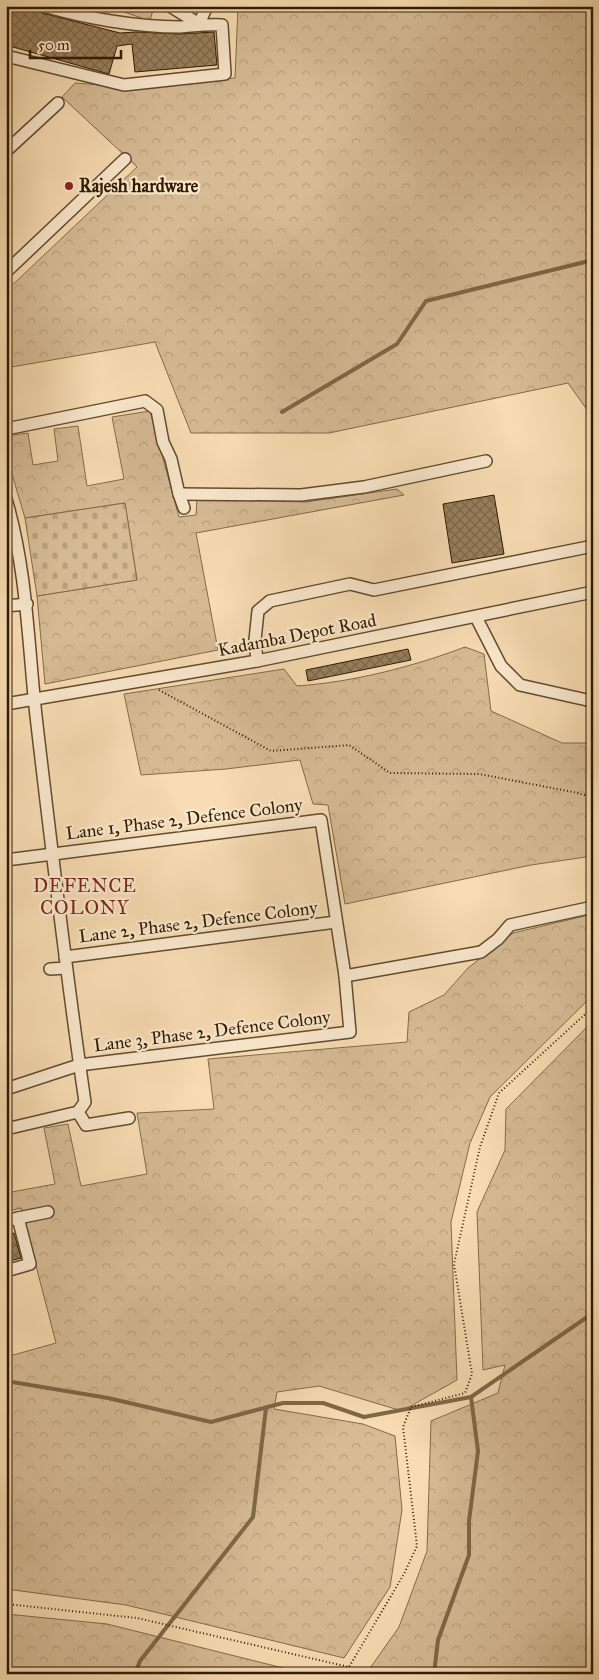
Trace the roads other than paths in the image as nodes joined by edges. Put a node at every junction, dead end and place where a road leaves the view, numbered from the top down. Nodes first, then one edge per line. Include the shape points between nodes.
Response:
1 (44, 6) edge
2 (170, 6) edge
3 (207, 6) edge
4 (199, 24) junction
5 (6, 56) edge
6 (58, 104) dead end
7 (6, 152) edge
8 (125, 159) dead end
9 (6, 272) edge
10 (6, 429) edge
11 (486, 461) dead end
12 (179, 494) junction
13 (6, 499) edge
14 (184, 508) dead end
15 (593, 546) edge
16 (593, 592) edge
17 (27, 604) junction
18 (6, 606) edge
19 (476, 617) junction
20 (257, 661) junction
21 (593, 698) edge
22 (34, 700) junction
23 (6, 704) edge
24 (52, 853) junction
25 (6, 860) edge
26 (593, 907) edge
27 (336, 922) junction
28 (66, 962) junction
29 (50, 969) dead end
30 (345, 976) junction
31 (79, 1065) junction
32 (6, 1089) edge
33 (78, 1112) junction
34 (129, 1118) dead end
35 (6, 1129) edge
36 (48, 1212) dead end
37 (18, 1218) junction
38 (6, 1221) edge
39 (6, 1271) edge

1 - 4 street via 86,18 180,26
2 - 4 street
3 - 4 street
4 - 5 street via 222,25 225,74 124,85
6 - 7 street
8 - 9 street
10 - 12 street via 144,401 157,410 162,442 171,459
11 - 12 street via 364,487 301,495
12 - 14 street
13 - 17 street via 16,530
15 - 20 street via 374,590 350,584 270,601 258,611
16 - 19 street, Kadamba Depot Road
17 - 18 street
17 - 22 street
19 - 20 street, Kadamba Depot Road
19 - 21 street via 500,666 520,685 587,700
20 - 22 street, Kadamba Depot Road
22 - 23 street, Kadamba Depot Road
22 - 24 street
24 - 25 street, Lane 1, Phase 2, Defence Colony
24 - 27 street, Lane 1, Phase 2, Defence Colony via 321,820
24 - 28 street
26 - 30 street via 510,925 481,952
27 - 28 street, Lane 2, Phase 2, Defence Colony
27 - 30 street
28 - 29 street, Lane 2, Phase 2, Defence Colony
28 - 31 street
30 - 31 street, Lane 3, Phase 2, Defence Colony via 350,1032
31 - 32 street, Lane 3, Phase 2, Defence Colony
31 - 33 street via 84,1102
33 - 34 street via 86,1126
33 - 35 street
36 - 37 street
37 - 38 street
37 - 39 street via 30,1264

